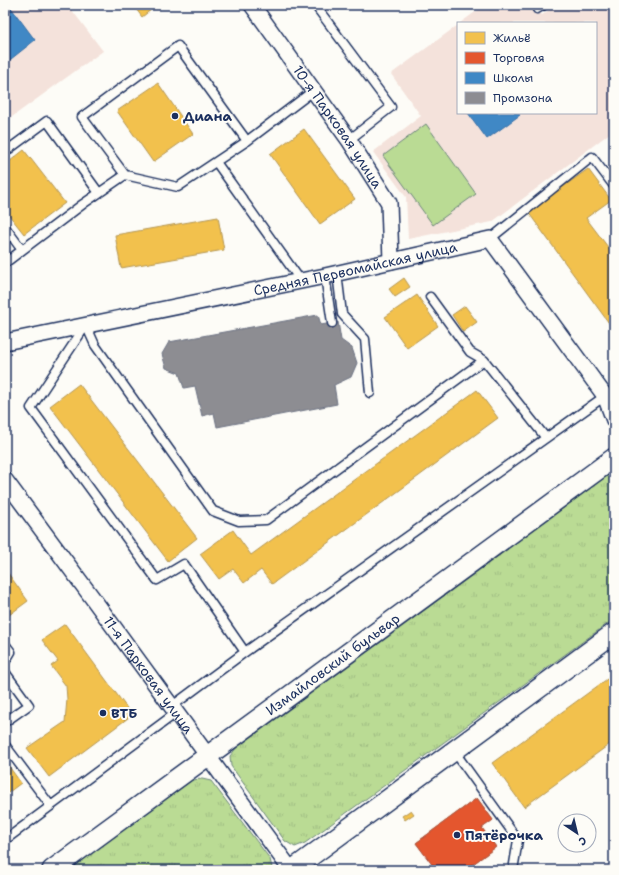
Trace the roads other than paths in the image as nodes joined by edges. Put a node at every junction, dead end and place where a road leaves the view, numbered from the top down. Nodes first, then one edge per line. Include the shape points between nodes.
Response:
1 (252, 5) edge
2 (315, 5) edge
3 (313, 91) junction
4 (348, 140) junction
5 (247, 141) junction
6 (5, 152) edge
7 (216, 162) junction
8 (125, 175) junction
9 (614, 186) edge
10 (99, 192) junction
11 (5, 227) edge
12 (490, 239) junction
13 (22, 250) junction
14 (391, 261) junction
15 (5, 263) edge
16 (331, 274) junction
17 (300, 281) junction
18 (430, 297) dead end
19 (332, 323) dead end
20 (86, 325) junction
21 (5, 342) edge
22 (484, 360) junction
23 (370, 393) dead end
24 (605, 396) junction
25 (614, 420) edge
26 (546, 438) junction
27 (614, 458) edge
28 (5, 480) edge
29 (614, 633) edge
30 (5, 644) edge
31 (246, 652) junction
32 (5, 662) edge
33 (5, 672) edge
34 (174, 710) junction
35 (5, 722) edge
36 (5, 745) edge
37 (454, 751) junction
38 (207, 755) junction
39 (50, 805) junction
40 (5, 840) edge
41 (52, 870) edge
42 (291, 870) edge
43 (513, 870) edge

1 - 3 street, 10-я Парковая улица
2 - 4 lane via 391,107
3 - 4 street, 10-я Парковая улица
3 - 5 lane
4 - 14 street, 10-я Парковая улица via 389,203
5 - 7 lane
5 - 8 lane via 178,46 82,116
6 - 10 lane via 47,120
7 - 8 lane via 178,187
7 - 17 lane
8 - 10 lane
9 - 12 lane via 592,157
10 - 13 lane
11 - 13 lane
12 - 14 street, Средняя Первомайская улица
12 - 24 street
13 - 15 lane
14 - 16 street, Средняя Первомайская улица
16 - 17 street, Средняя Первомайская улица
16 - 19 lane
16 - 23 lane via 342,314 365,339
17 - 20 street, Средняя Первомайская улица
18 - 22 lane via 470,352
20 - 21 street, Средняя Первомайская улица
20 - 22 lane via 95,345 213,511 239,521 266,520
20 - 31 lane via 31,408 157,580 184,564
22 - 26 lane
24 - 25 street
24 - 26 lane
26 - 31 lane
27 - 38 street, Измайловский бульвар
28 - 34 street, 11-я Парковая улица
29 - 37 street
30 - 32 lane via 11,652
31 - 34 lane
33 - 35 lane via 29,705
34 - 38 street, 11-я Парковая улица
34 - 39 lane
36 - 39 lane
37 - 42 street
37 - 43 lane via 518,840
38 - 41 street, Измайловский бульвар
38 - 42 street, 11-я Парковая улица
39 - 40 lane

